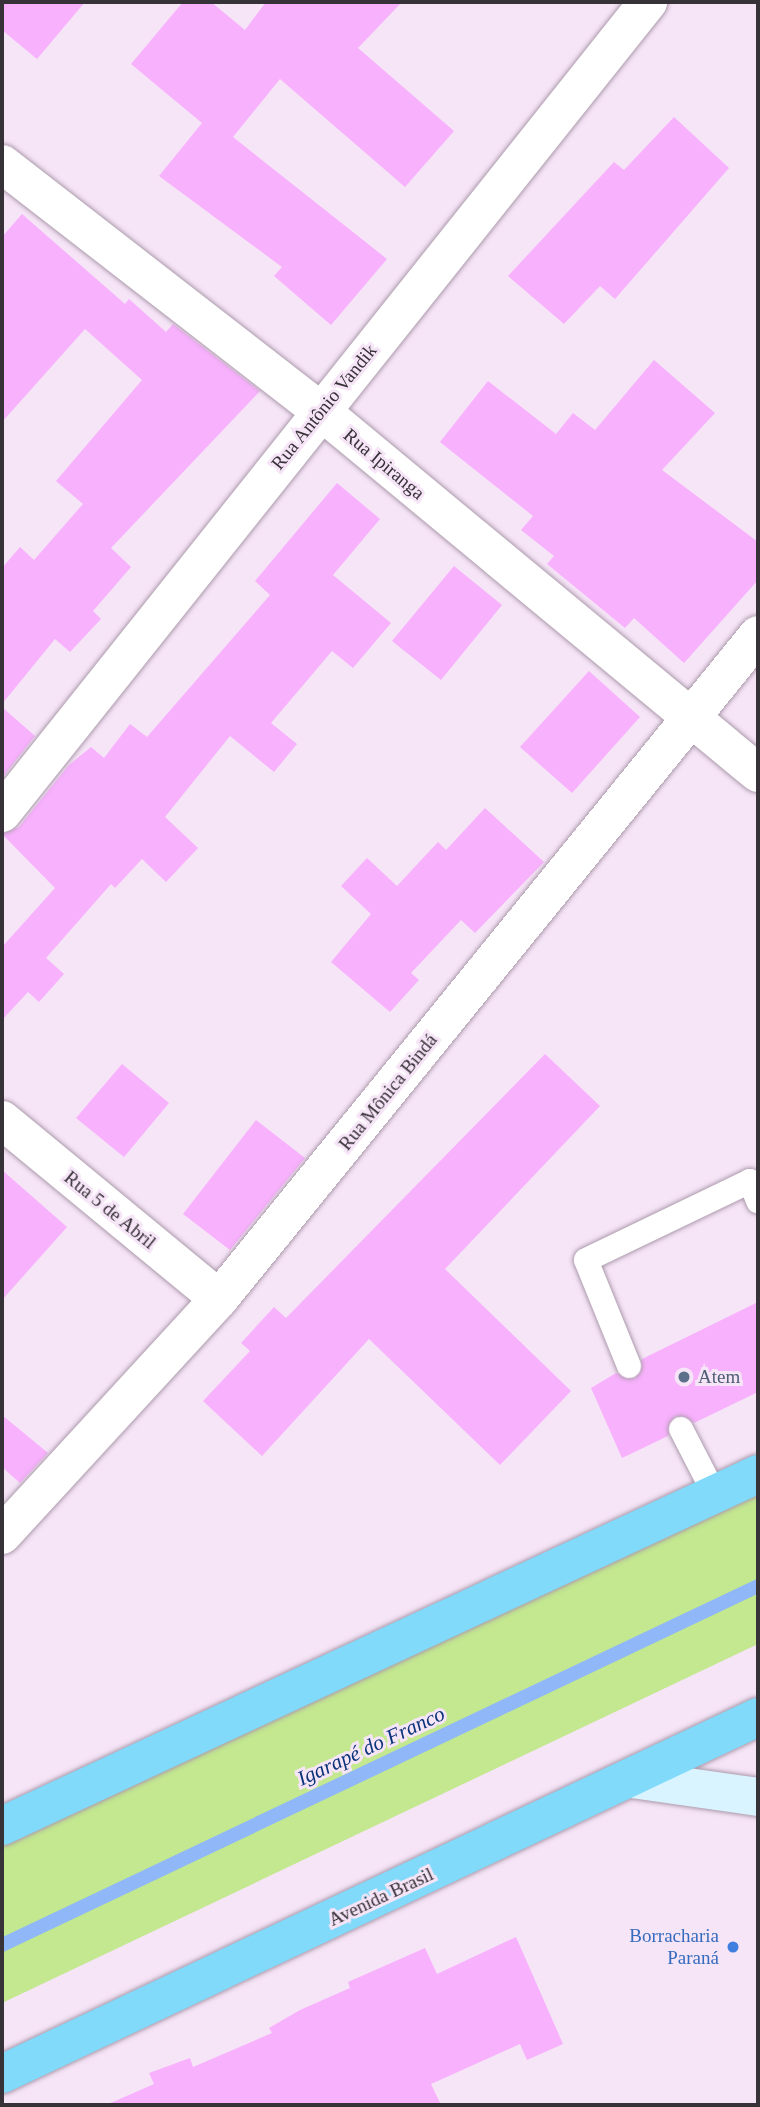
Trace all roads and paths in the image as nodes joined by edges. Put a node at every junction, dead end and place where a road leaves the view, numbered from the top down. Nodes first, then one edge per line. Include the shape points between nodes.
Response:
1 (648, 2) edge
2 (2, 164) edge
3 (321, 411) junction
4 (758, 635) edge
5 (691, 719) junction
6 (758, 773) edge
7 (2, 813) edge
8 (2, 1120) edge
9 (758, 1201) edge
10 (219, 1299) junction
11 (629, 1366) dead end
12 (681, 1429) dead end
13 (758, 1474) edge
14 (715, 1495) junction
15 (2, 1535) edge
16 (758, 1717) edge
17 (632, 1779) junction
18 (758, 1797) edge
19 (2, 1826) edge
20 (2, 2074) edge

1 - 3 street, Rua Antônio Vandik
2 - 3 street, Rua Ipiranga
3 - 5 street, Rua Ipiranga
3 - 7 street, Rua Antônio Vandik
4 - 5 street, Rua Mônica Bindá
5 - 6 street, Rua Ipiranga
5 - 10 street, Rua Mônica Bindá
8 - 10 street, Rua 5 de Abril
9 - 11 lane via 750,1181 586,1260
10 - 15 street, Rua Mônica Bindá
12 - 14 lane
13 - 14 highway
14 - 19 highway
16 - 17 highway, Avenida Brasil
17 - 18 street
17 - 20 highway, Avenida Brasil

